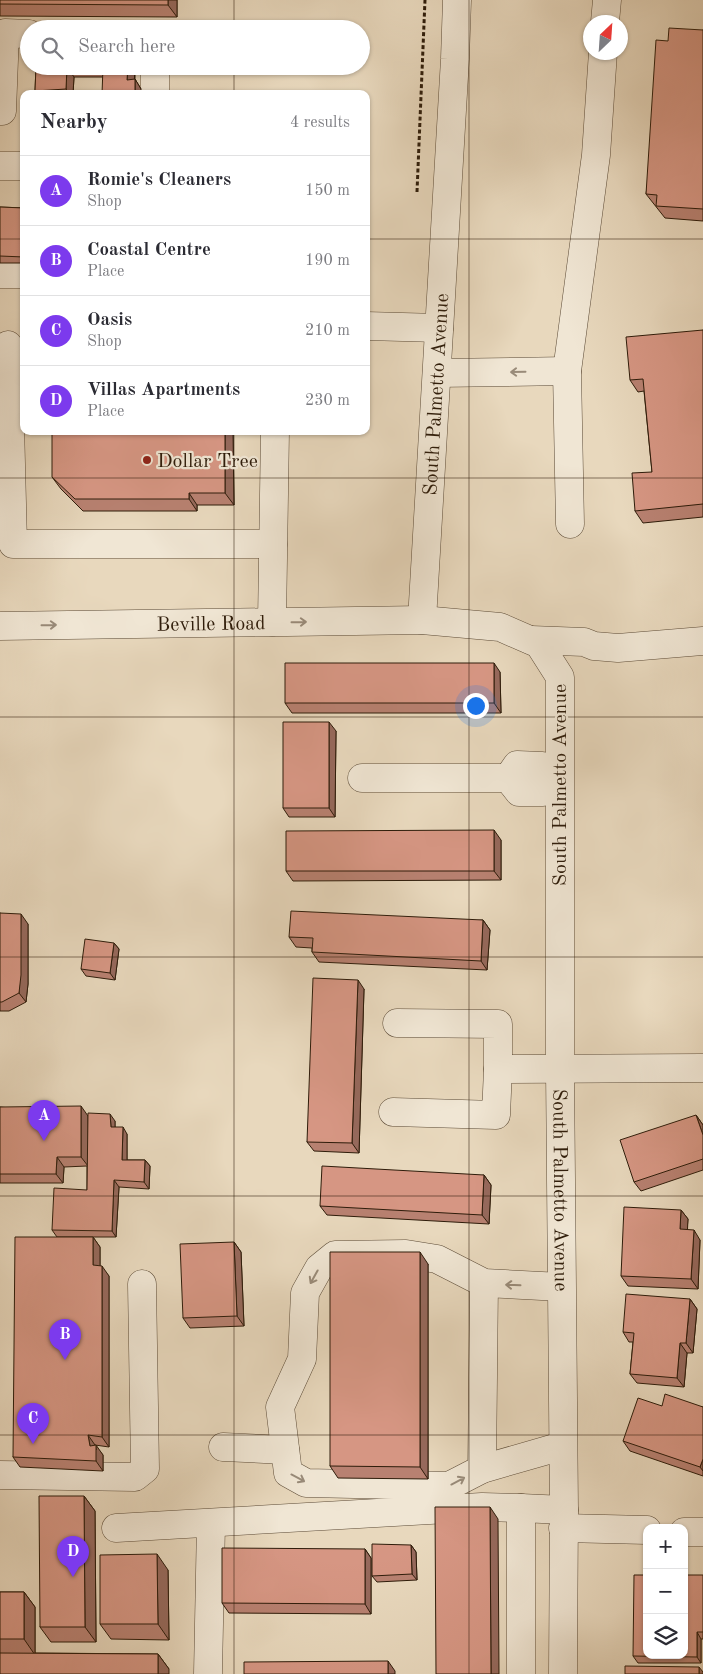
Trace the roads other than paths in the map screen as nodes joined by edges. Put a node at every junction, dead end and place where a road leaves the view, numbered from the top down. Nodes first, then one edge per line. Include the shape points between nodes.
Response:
1 (457, 0) edge
2 (607, 0) edge
3 (606, 15) edge
4 (20, 34) edge
5 (602, 60) edge
6 (155, 75) edge
7 (155, 90) edge
8 (0, 111) edge
9 (0, 166) edge
10 (20, 166) edge
11 (0, 274) edge
12 (20, 274) edge
13 (370, 326) edge
14 (439, 328) junction
15 (11, 341) edge
16 (567, 371) junction
17 (437, 373) junction
18 (275, 435) edge
19 (570, 524) dead end
20 (274, 544) junction
21 (422, 620) junction
22 (272, 622) junction
23 (0, 626) edge
24 (531, 640) junction
25 (703, 641) edge
26 (362, 778) dead end
27 (554, 780) junction
28 (397, 1023) dead end
29 (703, 1068) edge
30 (498, 1069) junction
31 (560, 1069) junction
32 (393, 1112) dead end
33 (484, 1283) junction
34 (142, 1284) dead end
35 (561, 1287) junction
36 (562, 1446) junction
37 (223, 1447) dead end
38 (285, 1450) junction
39 (482, 1469) junction
40 (0, 1475) edge
41 (521, 1508) junction
42 (564, 1519) junction
43 (210, 1523) junction
44 (116, 1528) dead end
45 (643, 1529) edge
46 (688, 1532) edge
47 (703, 1532) edge
48 (208, 1674) edge
49 (522, 1674) edge
50 (564, 1674) edge

1 - 14 street, South Palmetto Avenue
2 - 3 street
4 - 8 street via 4,33
5 - 16 street via 596,155
6 - 7 street
9 - 10 street
11 - 12 street
13 - 14 street
14 - 17 street, South Palmetto Avenue
15 - 20 street via 13,544
16 -> 17 street
16 - 19 street
17 - 21 street, South Palmetto Avenue
18 - 20 street
20 - 22 street
22 -> 21 street, Beville Road
21 - 24 street, South Palmetto Avenue via 500,627
23 -> 22 street, Beville Road
24 - 25 street via 584,642 618,648
24 - 27 street, South Palmetto Avenue via 539,644 560,677
26 - 27 street via 508,778 516,765 542,766
27 - 31 street, South Palmetto Avenue
28 - 30 street via 498,1024
29 - 31 street
30 - 31 street
30 - 32 street via 496,1115
31 - 35 street, South Palmetto Avenue
35 -> 33 street
33 -> 38 street via 437,1259 406,1254 335,1255 319,1268 305,1293 302,1359 280,1408
33 - 39 street
34 - 40 street via 145,1469 135,1477
35 - 36 street, South Palmetto Avenue
36 - 39 street
36 - 42 street, South Palmetto Avenue
37 - 38 street
38 -> 39 street via 288,1473 306,1483 449,1486
41 - 42 street
41 - 43 street via 482,1507
41 - 49 street
42 - 45 street
42 - 50 street, South Palmetto Avenue
43 - 44 street
43 - 48 street
46 - 47 street

